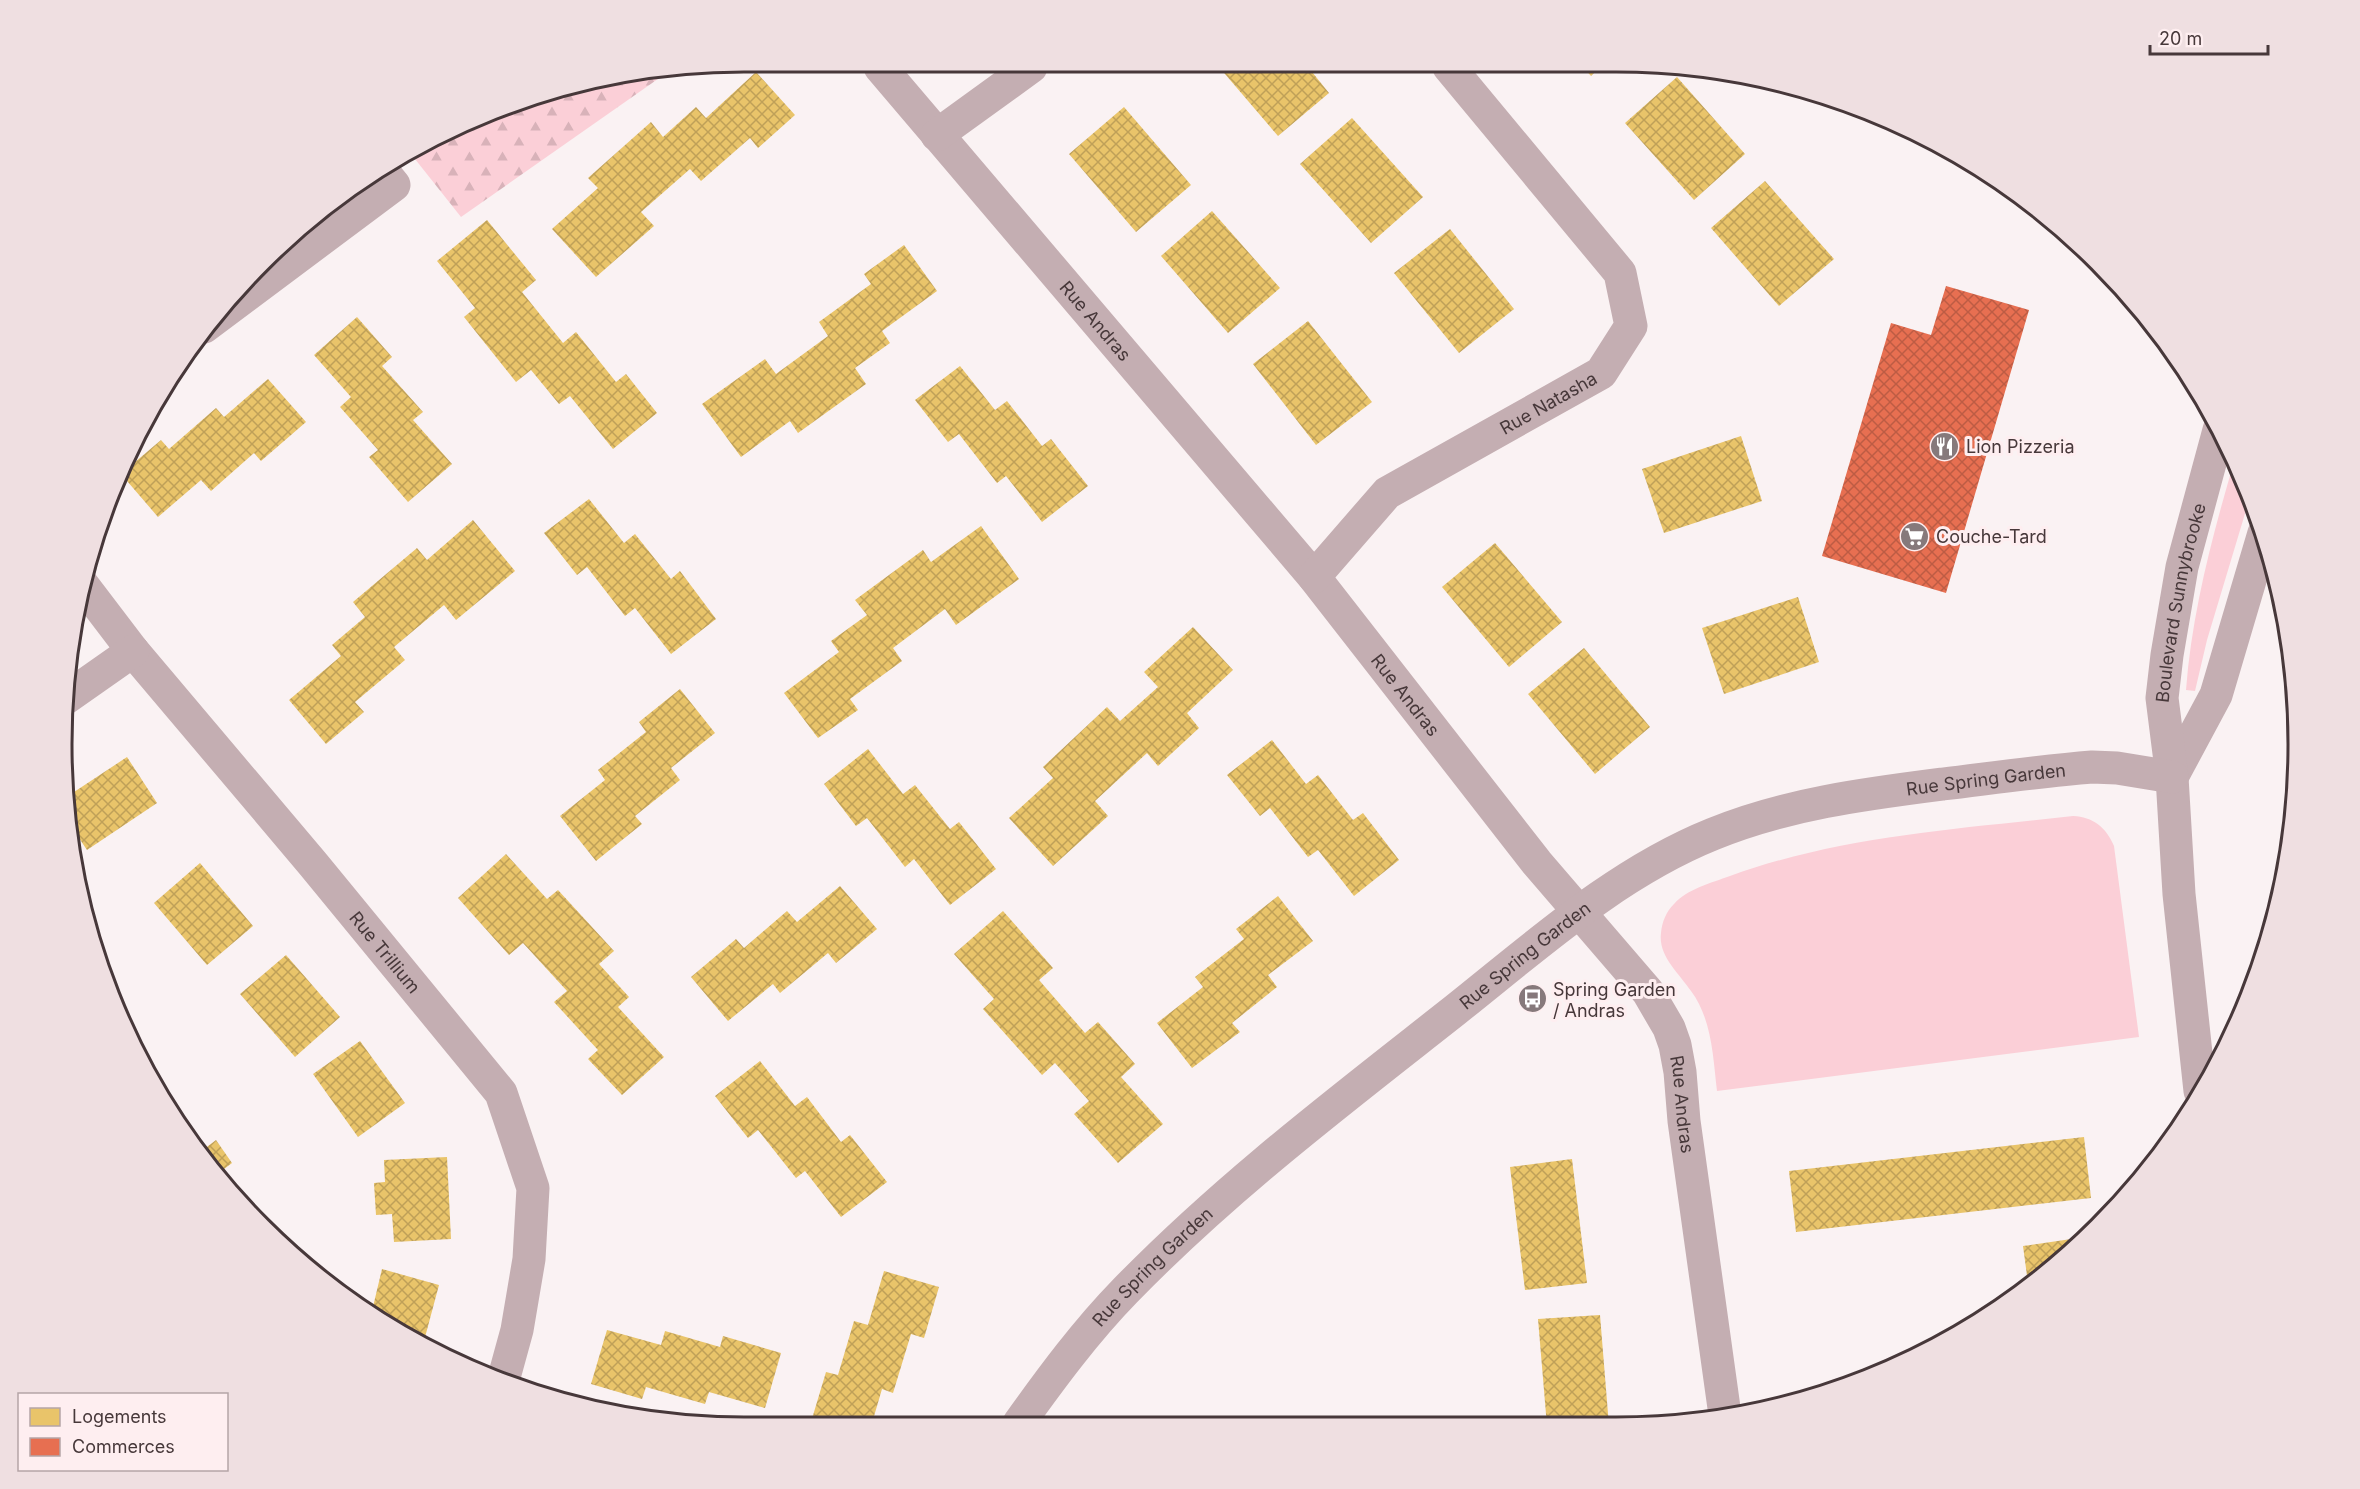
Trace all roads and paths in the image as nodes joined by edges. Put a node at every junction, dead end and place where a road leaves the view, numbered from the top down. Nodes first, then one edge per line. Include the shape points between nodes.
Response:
1 (884, 72) edge
2 (1024, 72) edge
3 (1453, 72) edge
4 (938, 135) junction
5 (386, 176) edge
6 (239, 300) edge
7 (2216, 441) edge
8 (2259, 550) edge
9 (1314, 577) junction
10 (89, 594) edge
11 (133, 651) junction
12 (74, 692) edge
13 (2172, 777) junction
14 (1581, 913) junction
15 (2199, 1079) edge
16 (505, 1373) edge
17 (1724, 1408) edge
18 (1024, 1417) edge

1 - 4 street, Rue Andras
2 - 4 street
3 - 9 street, Rue Natasha via 1620,273 1631,326 1601,373 1387,494
4 - 9 street, Rue Andras
5 - 6 street via 394,185
7 - 13 street, Boulevard Sunnybrooke via 2182,567 2167,655 2162,698
8 - 13 street via 2216,695
9 - 14 street, Rue Andras via 1537,863
10 - 11 street, Rue Trillium
11 - 12 street
11 - 16 street, Rue Trillium via 501,1093 533,1188 529,1259
13 - 14 street, Rue Spring Garden via 2117,768 2081,768 1869,793 1793,808 1684,846 1630,876
13 - 15 street, Boulevard Sunnybrooke
14 - 17 street, Rue Andras via 1648,992 1675,1045
14 - 18 street, Rue Spring Garden via 1316,1120 1214,1205 1124,1292

